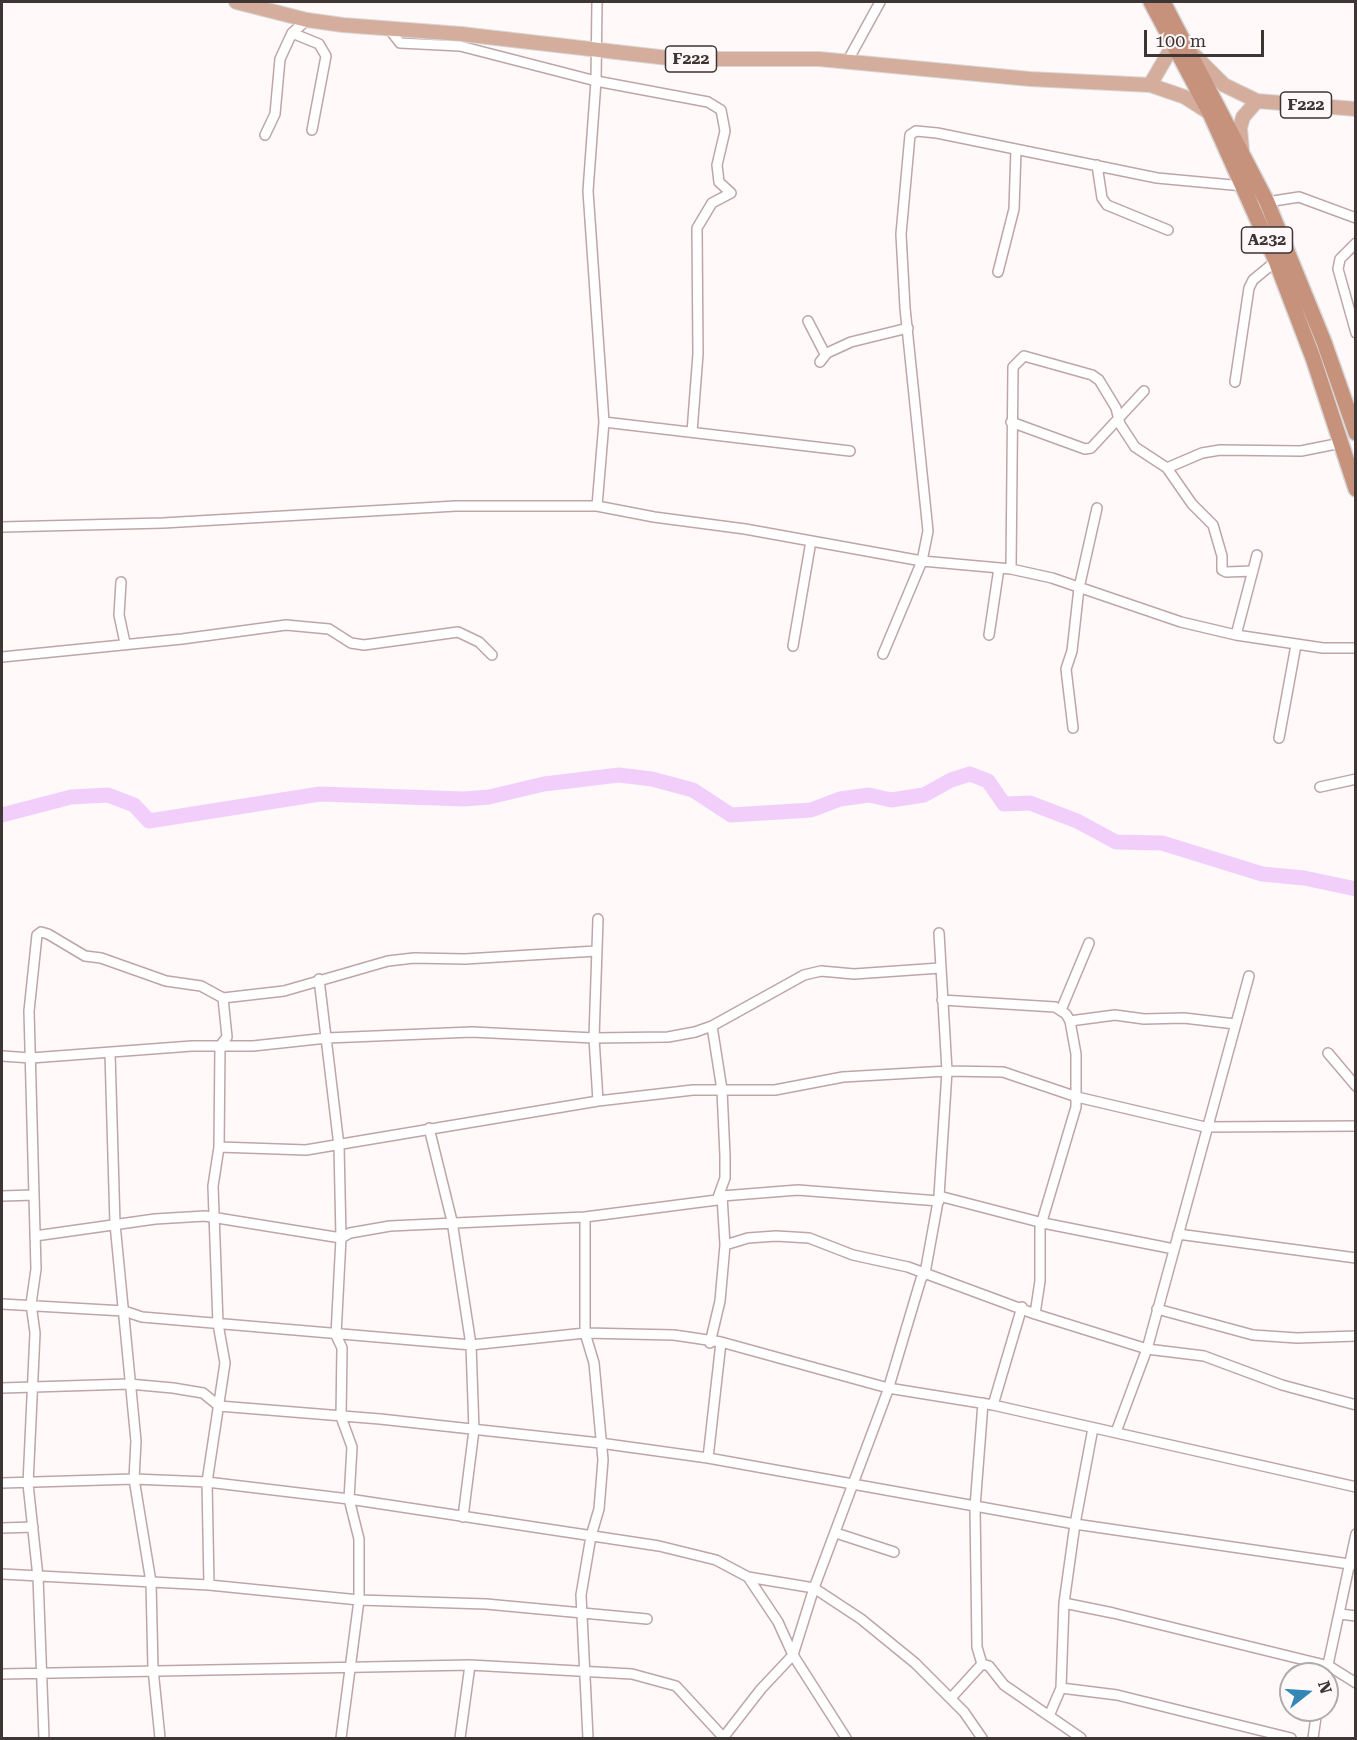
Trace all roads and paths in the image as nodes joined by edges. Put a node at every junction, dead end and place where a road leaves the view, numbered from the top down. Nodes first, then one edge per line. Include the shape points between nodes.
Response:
1 (236, 2) edge
2 (597, 2) edge
3 (880, 2) edge
4 (1152, 2) edge
5 (1164, 2) edge
6 (308, 20) junction
7 (292, 33) junction
8 (461, 40) junction
9 (1174, 42) junction
10 (596, 50) junction
11 (1192, 53) junction
12 (847, 62) junction
13 (596, 81) junction
14 (1150, 85) junction
15 (1257, 101) junction
16 (1356, 109) edge
17 (1210, 113) junction
18 (312, 130) dead end
19 (265, 135) dead end
20 (1016, 150) junction
21 (1242, 150) junction
22 (1097, 165) junction
23 (1243, 186) junction
24 (1267, 202) junction
25 (1356, 218) edge
26 (1168, 230) dead end
27 (1356, 243) edge
28 (1276, 261) junction
29 (998, 272) dead end
30 (808, 321) dead end
31 (908, 328) junction
32 (1356, 333) edge
33 (1235, 382) dead end
34 (1144, 391) dead end
35 (1118, 420) junction
36 (604, 422) junction
37 (1011, 422) junction
38 (692, 432) junction
39 (1356, 433) edge
40 (1341, 443) junction
41 (850, 451) dead end
42 (1167, 468) junction
43 (1356, 489) edge
44 (597, 506) junction
45 (1097, 508) dead end
46 (2, 527) edge
47 (811, 540) junction
48 (1257, 555) dead end
49 (922, 561) junction
50 (999, 568) junction
51 (1011, 568) junction
52 (1253, 571) junction
53 (121, 582) dead end
54 (1079, 588) junction
55 (989, 635) dead end
56 (1236, 635) junction
57 (125, 643) junction
58 (1296, 645) junction
59 (793, 646) dead end
60 (1356, 648) edge
61 (884, 654) dead end
62 (492, 655) dead end
63 (2, 657) edge
64 (1072, 728) dead end
65 (1279, 738) dead end
66 (1356, 779) edge
67 (1320, 786) dead end
68 (598, 919) dead end
69 (939, 933) dead end
70 (1089, 943) dead end
71 (596, 951) junction
72 (940, 968) junction
73 (1248, 976) dead end
74 (319, 980) junction
75 (223, 998) junction
76 (942, 1000) junction
77 (1061, 1010) junction
78 (1070, 1021) junction
79 (1235, 1024) junction
80 (712, 1026) junction
81 (327, 1038) junction
82 (594, 1038) junction
83 (220, 1046) junction
84 (110, 1053) junction
85 (1328, 1053) dead end
86 (2, 1056) edge
87 (31, 1058) junction
88 (947, 1071) junction
89 (1356, 1086) edge
90 (722, 1090) junction
91 (1077, 1097) junction
92 (598, 1101) junction
93 (1356, 1126) edge
94 (1206, 1127) junction
95 (429, 1128) junction
96 (339, 1146) junction
97 (219, 1147) junction
98 (724, 1178) junction
99 (734, 1195) junction
100 (2, 1196) edge
101 (34, 1196) junction
102 (719, 1198) junction
103 (939, 1198) junction
104 (585, 1217) junction
105 (216, 1218) junction
106 (452, 1221) junction
107 (1043, 1223) junction
108 (115, 1224) junction
109 (1178, 1234) junction
110 (35, 1236) junction
111 (341, 1238) junction
112 (725, 1245) junction
113 (1174, 1249) junction
114 (1356, 1258) edge
115 (925, 1273) junction
116 (2, 1304) edge
117 (31, 1304) junction
118 (1022, 1307) junction
119 (1156, 1309) junction
120 (124, 1311) junction
121 (1035, 1314) junction
122 (218, 1323) junction
123 (585, 1333) junction
124 (336, 1335) junction
125 (1356, 1336) edge
126 (710, 1342) junction
127 (721, 1342) junction
128 (471, 1345) junction
129 (1147, 1349) junction
130 (129, 1384) junction
131 (2, 1388) edge
132 (888, 1388) junction
133 (32, 1389) junction
134 (988, 1404) junction
135 (1356, 1405) edge
136 (219, 1406) junction
137 (341, 1417) junction
138 (1093, 1428) junction
139 (474, 1430) junction
140 (1116, 1432) junction
141 (600, 1443) junction
142 (708, 1458) junction
143 (134, 1479) junction
144 (207, 1482) junction
145 (2, 1483) edge
146 (28, 1484) junction
147 (853, 1484) junction
148 (1356, 1487) edge
149 (349, 1499) junction
150 (975, 1507) junction
151 (463, 1517) junction
152 (1075, 1524) junction
153 (33, 1527) junction
154 (2, 1528) edge
155 (836, 1533) junction
156 (1356, 1534) edge
157 (591, 1536) junction
158 (894, 1552) dead end
159 (1352, 1564) edge
160 (2, 1574) edge
161 (38, 1577) junction
162 (747, 1577) junction
163 (151, 1582) junction
164 (209, 1586) junction
165 (814, 1588) junction
166 (360, 1600) junction
167 (1064, 1603) junction
168 (583, 1613) junction
169 (1340, 1614) junction
170 (1356, 1616) edge
171 (647, 1619) dead end
172 (793, 1655) junction
173 (1298, 1662) edge
174 (1330, 1662) edge
175 (982, 1664) junction
176 (470, 1665) junction
177 (352, 1666) junction
178 (153, 1669) junction
179 (585, 1671) junction
180 (40, 1672) junction
181 (2, 1674) edge
182 (1339, 1675) edge
183 (1356, 1683) edge
184 (1061, 1688) junction
185 (951, 1698) junction
186 (1048, 1716) junction
187 (1315, 1722) edge
188 (44, 1738) edge
189 (160, 1738) edge
190 (341, 1738) edge
191 (460, 1738) edge
192 (588, 1738) edge
193 (723, 1738) edge
194 (846, 1738) edge
195 (982, 1738) edge
196 (1082, 1738) edge
197 (1291, 1738) edge
198 (1313, 1738) edge

1 - 6 main road, F222
2 - 10 street
3 - 12 street
4 - 9 highway, A232
5 - 11 highway, A232
6 - 7 street
6 - 8 main road, F222
7 - 18 street via 319,44 327,56
7 - 19 street via 280,59 275,114
8 - 10 main road, F222
8 - 13 street
9 - 14 main road
9 - 17 highway, A232
10 - 12 main road, F222 via 677,59
10 - 13 street
11 - 15 main road, F222 via 1224,85
11 - 21 highway, A232
12 - 14 main road, F222 via 1030,79
13 - 36 street via 588,191
13 - 38 street via 708,102 721,110 724,120 717,165 719,182 731,193 712,203 697,228 698,354
14 - 17 main road, F222 via 1185,97
15 - 16 main road, F222
15 - 21 main road, F222 via 1243,117
17 - 23 highway, A232
20 - 22 street
20 - 29 street via 1014,209
20 - 31 street via 937,133 916,131 910,135 901,234
21 - 24 highway, A232
22 - 23 street via 1157,178
22 - 26 street via 1102,198 1107,205
23 - 28 highway, A232
24 - 25 street via 1299,197
24 - 39 highway, A232
27 - 32 street via 1340,259 1338,268
28 - 33 street via 1252,280 1249,288
28 - 40 highway, A232
30 - 31 street via 823,358 865,337
31 - 49 street via 927,513
34 - 35 street
35 - 37 street via 1092,448 1085,449
35 - 37 street via 1116,408 1092,375 1028,356 1013,367
35 - 42 street via 1135,447
36 - 38 street
36 - 44 street
37 - 51 street
38 - 41 street
40 - 42 street via 1301,451 1220,450
40 - 43 highway, A232
42 - 52 street via 1192,504 1213,525 1222,570
44 - 46 street via 456,506
44 - 47 street
45 - 54 street
47 - 49 street
47 - 59 street
48 - 52 street
49 - 50 street
49 - 61 street
50 - 51 street
50 - 55 street
51 - 54 street
52 - 56 street
53 - 57 street via 119,615
54 - 56 street via 1181,622
54 - 64 street via 1072,651 1066,669
56 - 58 street
57 - 62 street via 304,625 329,628 351,643 364,645 458,632 479,642
57 - 63 street
58 - 60 street
58 - 65 street
66 - 67 street
68 - 71 street
69 - 72 street
70 - 77 street
71 - 74 street via 414,958
71 - 82 street
72 - 76 street
72 - 80 street via 854,974 821,971 804,975
73 - 79 street
74 - 75 street via 284,991
74 - 81 street
75 - 83 street via 226,1037
75 - 87 street via 201,986 166,981 85,956 41,932 37,935 31,978
76 - 77 street via 1039,1005
76 - 88 street
77 - 78 street
78 - 79 street via 1115,1015
78 - 91 street
79 - 94 street
80 - 82 street via 668,1037
80 - 90 street
81 - 82 street via 472,1032
81 - 83 street
81 - 96 street
82 - 92 street
83 - 84 street
83 - 97 street
84 - 87 street
84 - 108 street
85 - 89 street
86 - 87 street
87 - 101 street
88 - 90 street via 843,1077 775,1090
88 - 91 street via 1003,1072
88 - 103 street
90 - 92 street
90 - 98 street
91 - 94 street
91 - 107 street
92 - 95 street
93 - 94 street
94 - 109 street
95 - 96 street
95 - 106 street
96 - 97 street via 306,1150
96 - 111 street
97 - 105 street via 213,1186
98 - 99 street
98 - 102 street
99 - 102 street
99 - 103 street via 798,1190
100 - 101 street
101 - 110 street
102 - 104 street
102 - 112 street
103 - 107 street
103 - 115 street
104 - 106 street
104 - 123 street
105 - 108 street
105 - 111 street
105 - 122 street
106 - 111 street via 390,1226
106 - 128 street
107 - 113 street
107 - 121 street
108 - 110 street
108 - 120 street
109 - 113 street
109 - 114 street
110 - 117 street
111 - 124 street
112 - 115 street via 748,1238 809,1238 853,1255
112 - 126 street via 720,1301
113 - 119 street
115 - 118 street
115 - 132 street
116 - 117 street
117 - 120 street
117 - 133 street via 35,1333
118 - 121 street
118 - 134 street
119 - 125 street via 1253,1335
119 - 129 street
120 - 122 street via 142,1317
120 - 130 street
121 - 129 street
122 - 124 street
122 - 136 street via 225,1364
123 - 126 street via 653,1333
123 - 128 street
123 - 141 street via 594,1363
124 - 128 street
124 - 137 street via 342,1348
126 - 127 street
127 - 132 street
127 - 142 street
128 - 139 street
129 - 135 street via 1204,1356 1282,1385
129 - 140 street
130 - 133 street via 47,1384
130 - 136 street via 203,1393
130 - 143 street via 136,1441
131 - 133 street
132 - 134 street
132 - 147 street
133 - 146 street
134 - 138 street
134 - 150 street
136 - 137 street
136 - 144 street
137 - 139 street
137 - 149 street via 352,1448
138 - 140 street
138 - 152 street
139 - 141 street
139 - 151 street
140 - 148 street
141 - 142 street
141 - 157 street via 603,1460 599,1509
142 - 147 street
143 - 144 street
143 - 146 street
143 - 163 street
144 - 149 street
144 - 164 street
145 - 146 street
146 - 153 street
147 - 150 street
147 - 155 street
149 - 151 street
149 - 166 street via 359,1539
150 - 152 street
150 - 175 street via 977,1647
151 - 157 street
152 - 159 street
152 - 167 street
153 - 154 street
153 - 161 street
155 - 158 street
155 - 165 street
156 - 159 street
157 - 162 street via 659,1546 716,1560
157 - 168 street via 581,1595
159 - 169 street
160 - 161 street
161 - 163 street
161 - 180 street
162 - 165 street
162 - 172 street via 778,1622
163 - 164 street
163 - 178 street
164 - 166 street
165 - 172 street
165 - 185 street via 861,1619
166 - 168 street via 486,1604
166 - 177 street
167 - 173 street
167 - 184 street
168 - 171 street
168 - 179 street
169 - 170 street
169 - 174 street
172 - 193 street
172 - 194 street
175 - 185 street
175 - 186 street
176 - 177 street
176 - 179 street
176 - 191 street
177 - 178 street
177 - 190 street
178 - 180 street
178 - 189 street
179 - 192 street
179 - 193 street via 633,1674 676,1686
180 - 181 street
180 - 188 street
182 - 183 street
184 - 186 street
184 - 197 street via 1117,1695
185 - 195 street
186 - 196 street
187 - 198 street

